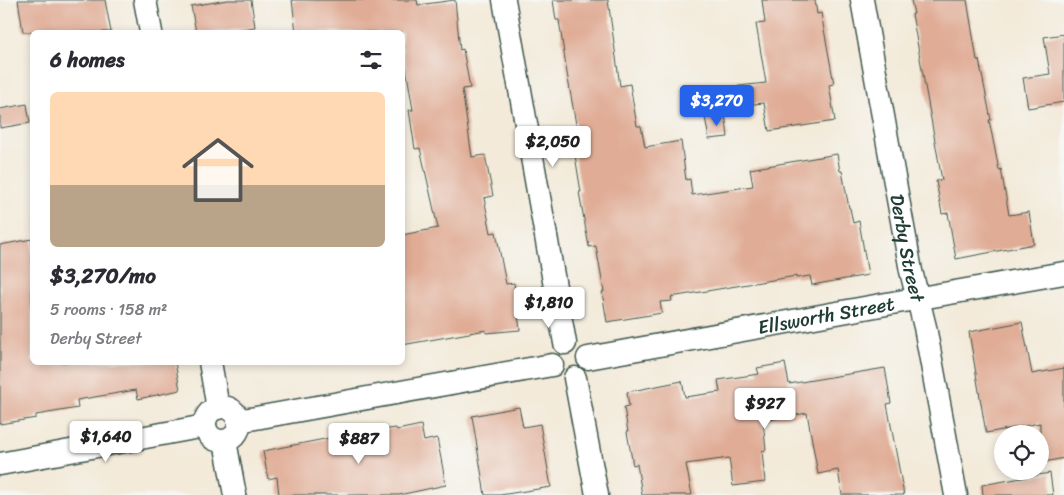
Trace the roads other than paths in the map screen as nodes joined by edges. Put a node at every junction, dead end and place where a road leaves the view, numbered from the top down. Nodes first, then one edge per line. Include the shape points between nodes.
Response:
1 (145, 0) edge
2 (504, 0) edge
3 (862, 0) edge
4 (151, 30) edge
5 (1064, 273) edge
6 (918, 298) junction
7 (566, 343) junction
8 (588, 358) junction
9 (552, 364) junction
10 (211, 365) edge
11 (576, 378) junction
12 (218, 408) junction
13 (238, 420) junction
14 (205, 426) junction
15 (225, 441) junction
16 (0, 464) edge
17 (235, 495) edge
18 (597, 495) edge
19 (956, 495) edge

1 - 4 street
2 - 7 street
3 - 6 street, Derby Street
5 - 6 street, Ellsworth Street
6 - 8 street, Ellsworth Street
6 - 19 street, Derby Street
7 - 8 street via 583,347
7 - 9 street via 553,353
8 - 11 street via 587,368
9 - 11 street via 558,375
9 - 13 street
10 - 12 street
11 - 18 street
12 - 13 street via 232,411
12 - 14 street via 207,417
13 - 15 street via 237,431
14 - 15 street via 210,436
14 - 16 street
15 - 17 street

